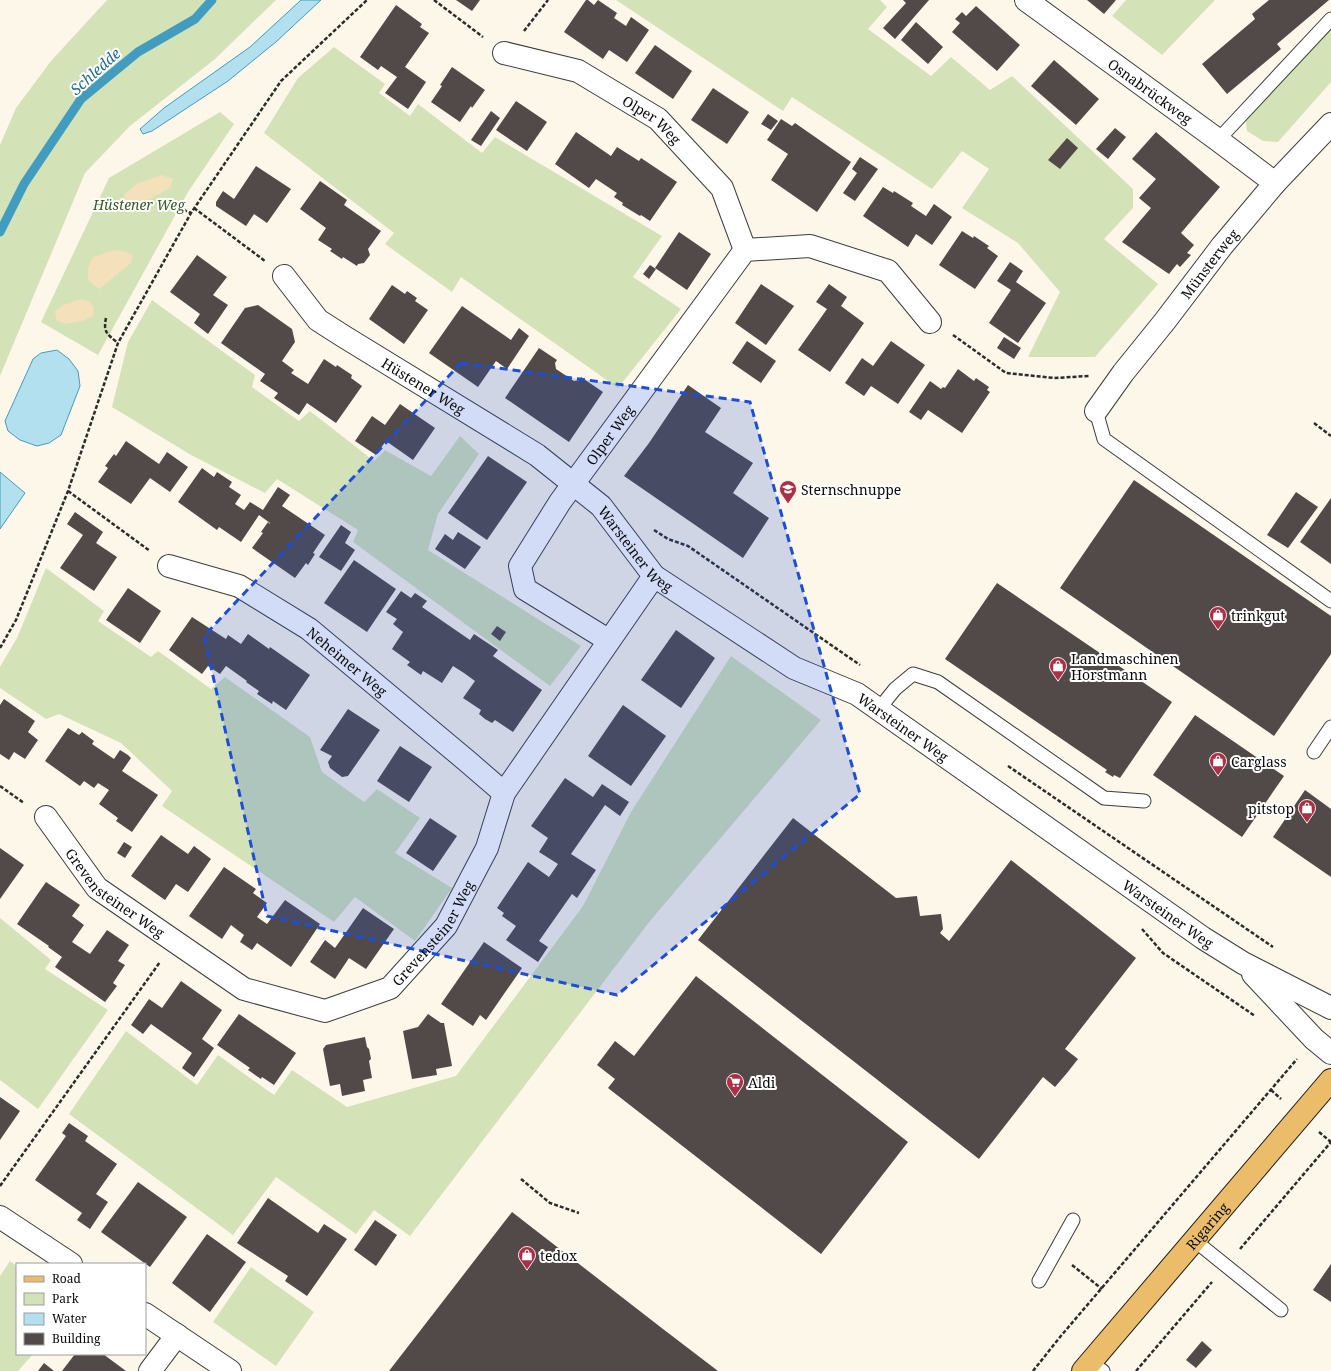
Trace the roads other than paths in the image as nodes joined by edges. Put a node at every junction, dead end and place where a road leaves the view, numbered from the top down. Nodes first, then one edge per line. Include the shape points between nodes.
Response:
1 (1033, 2) edge
2 (1331, 19) edge
3 (504, 54) road end
4 (1331, 124) edge
5 (1218, 140) junction
6 (1275, 183) junction
7 (745, 250) junction
8 (284, 276) road end
9 (930, 322) road end
10 (1096, 411) joint
11 (574, 484) junction
12 (170, 566) road end
13 (654, 576) junction
14 (1331, 601) edge
15 (608, 640) junction
16 (879, 709) junction
17 (1331, 727) edge
18 (1314, 752) dead end
19 (504, 793) junction
20 (1144, 801) dead end
21 (46, 817) dead end
22 (1243, 963) junction
23 (1331, 1008) edge
24 (1331, 1053) edge
25 (1331, 1080) edge
26 (0, 1216) edge
27 (1073, 1220) dead end
28 (1194, 1240) junction
29 (70, 1263) edge
30 (1039, 1281) dead end
31 (1281, 1310) dead end
32 (146, 1315) edge
33 (177, 1335) junction
34 (1092, 1368) edge
35 (150, 1371) edge
36 (230, 1371) edge

1 - 5 street, Osnabrückweg
2 - 5 lane
3 - 7 street, Olper Weg via 578,71 658,119 722,188
4 - 6 street, Münsterweg
5 - 6 street, Osnabrückweg
6 - 10 street, Münsterweg via 1222,246
7 - 9 street via 810,246 888,271
7 - 11 street, Olper Weg
8 - 11 street, Hüstener Weg via 318,320 537,455
10 - 14 lane via 1104,440
11 - 13 street, Warsteiner Weg via 601,506
11 - 15 street via 520,566 525,590
12 - 19 street, Neheimer Weg via 240,586 309,629
13 - 15 street, Grevensteiner Weg
13 - 16 street, Warsteiner Weg via 794,668 857,694
15 - 19 street, Grevensteiner Weg
16 - 20 lane via 895,689 913,674 938,682 1104,798
16 - 22 street, Warsteiner Weg via 1203,938
17 - 18 lane
19 - 21 street, Grevensteiner Weg via 487,848 446,926 390,988 325,1011 244,989 97,888
22 - 23 street, Warsteiner Weg
22 - 24 street, Warsteiner Weg via 1314,1039
25 - 28 main road, Rigaring
26 - 29 street
27 - 30 lane
28 - 31 lane
28 - 34 main road, Rigaring
32 - 33 street
33 - 35 street
33 - 36 street

